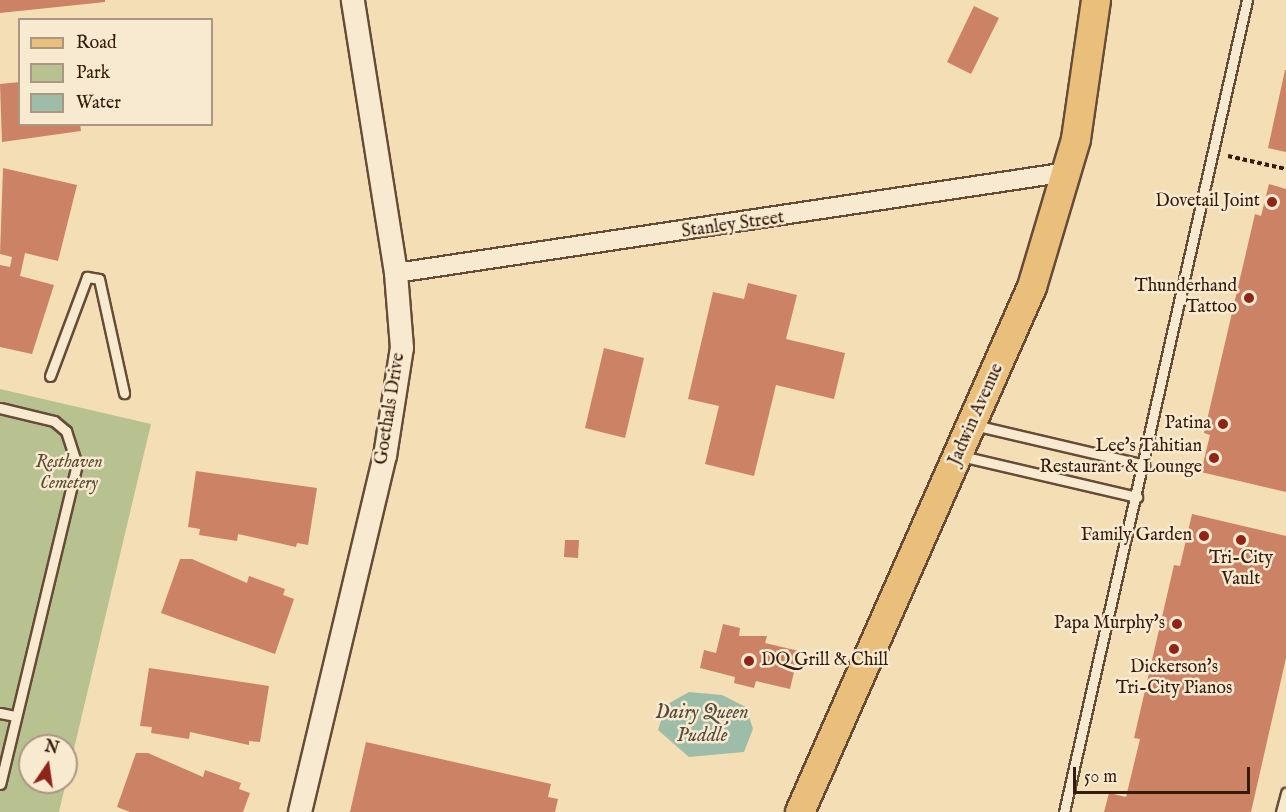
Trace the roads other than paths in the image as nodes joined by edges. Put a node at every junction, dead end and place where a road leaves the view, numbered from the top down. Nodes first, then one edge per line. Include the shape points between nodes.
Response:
1 (353, 0) edge
2 (1096, 0) edge
3 (1247, 0) edge
4 (1068, 172) junction
5 (396, 273) junction
6 (50, 376) dead end
7 (124, 393) dead end
8 (0, 408) edge
9 (973, 424) junction
10 (959, 455) junction
11 (1144, 465) junction
12 (1137, 497) junction
13 (0, 713) edge
14 (16, 716) junction
15 (0, 784) edge
16 (1286, 793) edge
17 (300, 812) edge
18 (800, 812) edge
19 (1064, 812) edge
20 (1281, 812) edge

1 - 5 street, Goethals Drive
2 - 4 main road, Jadwin Avenue
3 - 11 lane
4 - 5 street, Stanley Street
4 - 9 main road, Jadwin Avenue via 1032,287
5 - 17 street, Goethals Drive via 402,348 395,405
6 - 7 lane via 87,277 99,279
8 - 14 lane via 54,422 66,431 77,464
9 - 10 main road, Jadwin Avenue
9 - 11 lane
10 - 12 lane
10 - 18 main road, Jadwin Avenue
11 - 12 lane
12 - 19 lane
13 - 14 lane
14 - 15 lane
16 - 20 lane

